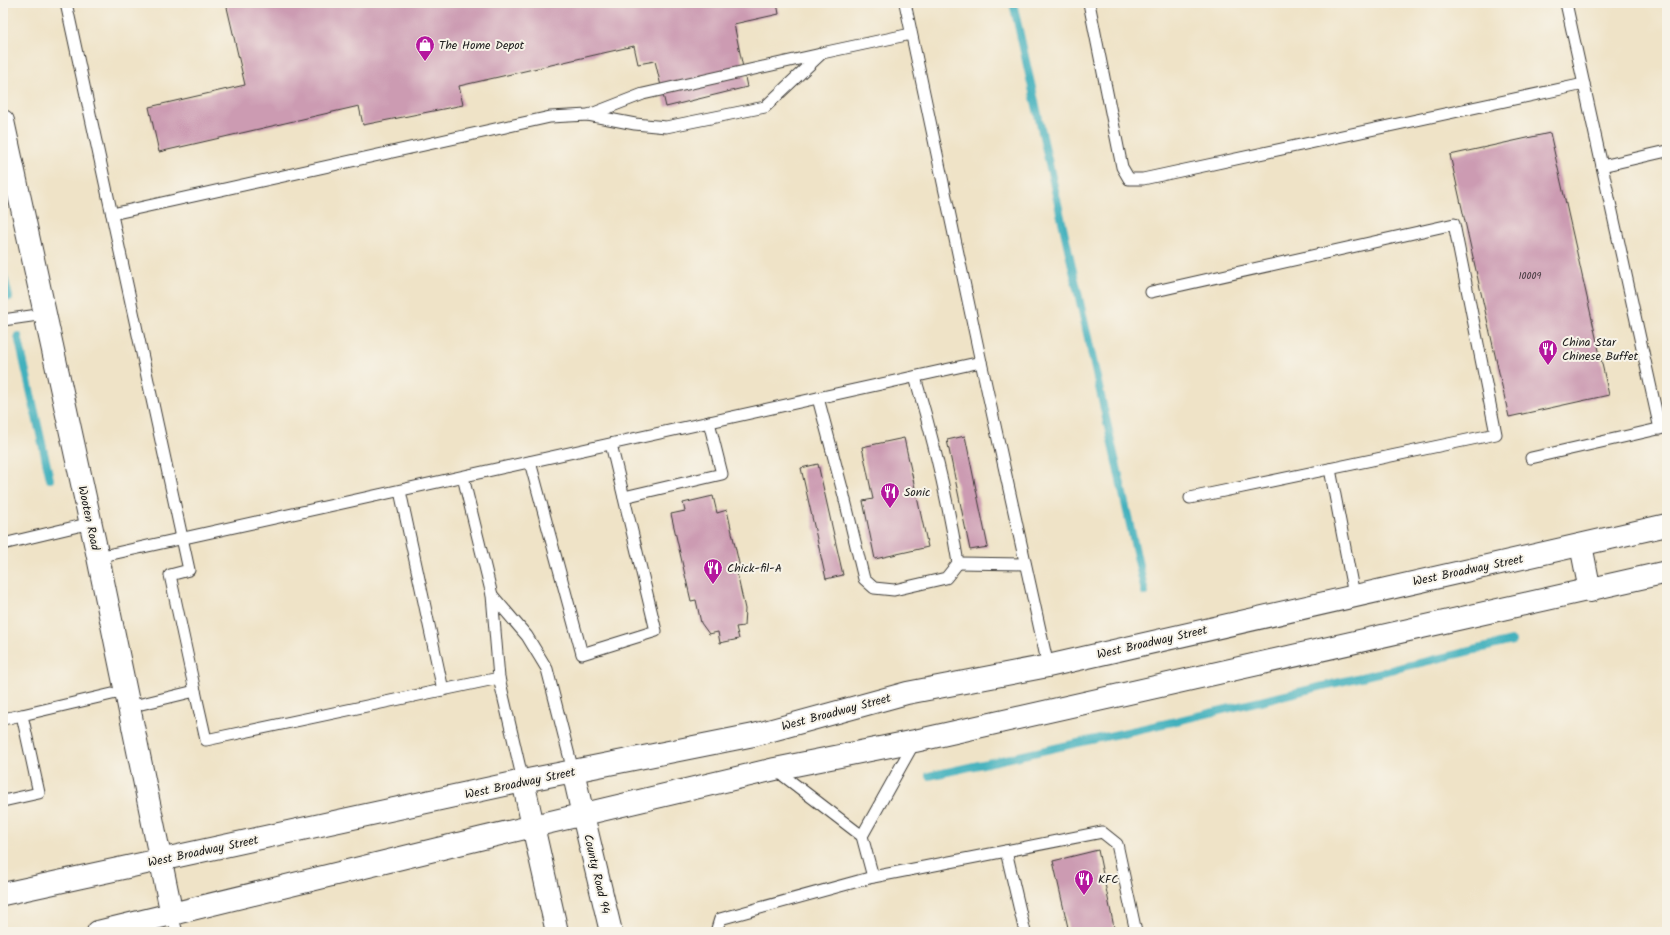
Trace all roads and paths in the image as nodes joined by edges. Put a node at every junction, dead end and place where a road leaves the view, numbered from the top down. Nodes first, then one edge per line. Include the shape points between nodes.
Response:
1 (66, 3) edge
2 (905, 3) edge
3 (1089, 3) edge
4 (1566, 3) edge
5 (911, 34) junction
6 (822, 53) junction
7 (1584, 84) junction
8 (588, 115) junction
9 (3, 121) edge
10 (1667, 152) edge
11 (1602, 166) junction
12 (112, 214) junction
13 (1151, 292) dead end
14 (45, 314) junction
15 (3, 320) edge
16 (981, 362) junction
17 (915, 377) junction
18 (818, 398) junction
19 (709, 422) junction
20 (1663, 428) edge
21 (611, 444) junction
22 (1531, 458) dead end
23 (530, 462) junction
24 (1330, 469) junction
25 (463, 477) junction
26 (400, 491) junction
27 (624, 497) junction
28 (1190, 498) dead end
29 (91, 523) junction
30 (1667, 525) edge
31 (182, 539) junction
32 (3, 544) edge
33 (1581, 545) junction
34 (98, 557) junction
35 (958, 563) junction
36 (1025, 564) junction
37 (1667, 572) edge
38 (1590, 591) junction
39 (492, 595) junction
40 (1354, 595) junction
41 (1048, 666) junction
42 (499, 678) junction
43 (443, 690) junction
44 (194, 691) junction
45 (127, 699) junction
46 (22, 715) junction
47 (3, 719) edge
48 (915, 741) junction
49 (775, 769) junction
50 (573, 771) junction
51 (523, 782) junction
52 (3, 801) edge
53 (583, 815) junction
54 (533, 826) junction
55 (862, 836) junction
56 (1006, 851) junction
57 (160, 860) junction
58 (873, 877) junction
59 (3, 894) edge
60 (174, 923) edge
61 (98, 932) edge
62 (557, 932) edge
63 (610, 932) edge
64 (716, 932) edge
65 (1025, 932) edge
66 (1136, 932) edge

1 - 12 lane
2 - 5 lane
3 - 7 lane via 1122,167 1129,178 1143,179
4 - 7 lane
5 - 6 lane
5 - 16 lane
6 - 8 lane via 643,94
6 - 8 lane via 765,107 666,127
7 - 11 lane
8 - 12 lane via 550,117
9 - 14 main road, Wooten Road
10 - 11 lane
11 - 20 lane
12 - 31 lane
13 - 24 lane via 1454,224 1496,434
14 - 15 lane
14 - 29 main road, Wooten Road
16 - 17 lane
16 - 36 lane
17 - 18 lane
17 - 35 lane via 931,432
18 - 19 lane
18 - 35 lane via 864,579 874,588 894,590 946,578
19 - 21 lane
19 - 27 lane via 722,474
20 - 22 lane
21 - 23 lane
21 - 27 lane
23 - 25 lane
23 - 27 lane via 582,654 656,632
24 - 28 lane
24 - 40 lane
25 - 26 lane
25 - 39 lane
26 - 31 lane
26 - 43 lane
29 - 32 lane
29 - 34 main road, Wooten Road
30 - 33 main road, West Broadway Street
31 - 34 lane
31 - 44 lane via 190,570 170,575
33 - 38 main road
33 - 40 main road, West Broadway Street
34 - 45 main road, Wooten Road
35 - 36 lane
36 - 41 lane
37 - 38 main road
38 - 48 main road
39 - 42 lane
39 - 50 lane via 527,636 547,669
40 - 41 main road, West Broadway Street
41 - 50 main road, West Broadway Street via 907,693 754,735
42 - 43 lane
42 - 51 lane
43 - 44 lane via 206,740
44 - 45 lane
45 - 46 lane
45 - 57 main road, Wooten Road
46 - 47 lane
46 - 52 lane via 39,793
48 - 49 main road
48 - 55 lane
49 - 53 main road
49 - 55 lane
50 - 51 main road, West Broadway Street
50 - 53 main road, County Road 94
51 - 54 main road
51 - 57 main road, West Broadway Street
53 - 54 main road
53 - 63 main road, County Road 94
54 - 60 main road
54 - 62 main road
55 - 58 lane
56 - 58 lane
56 - 65 lane
56 - 66 lane via 1102,832 1117,844
57 - 59 main road, West Broadway Street
57 - 60 main road, Wooten Road
58 - 64 lane via 720,920
60 - 61 main road

